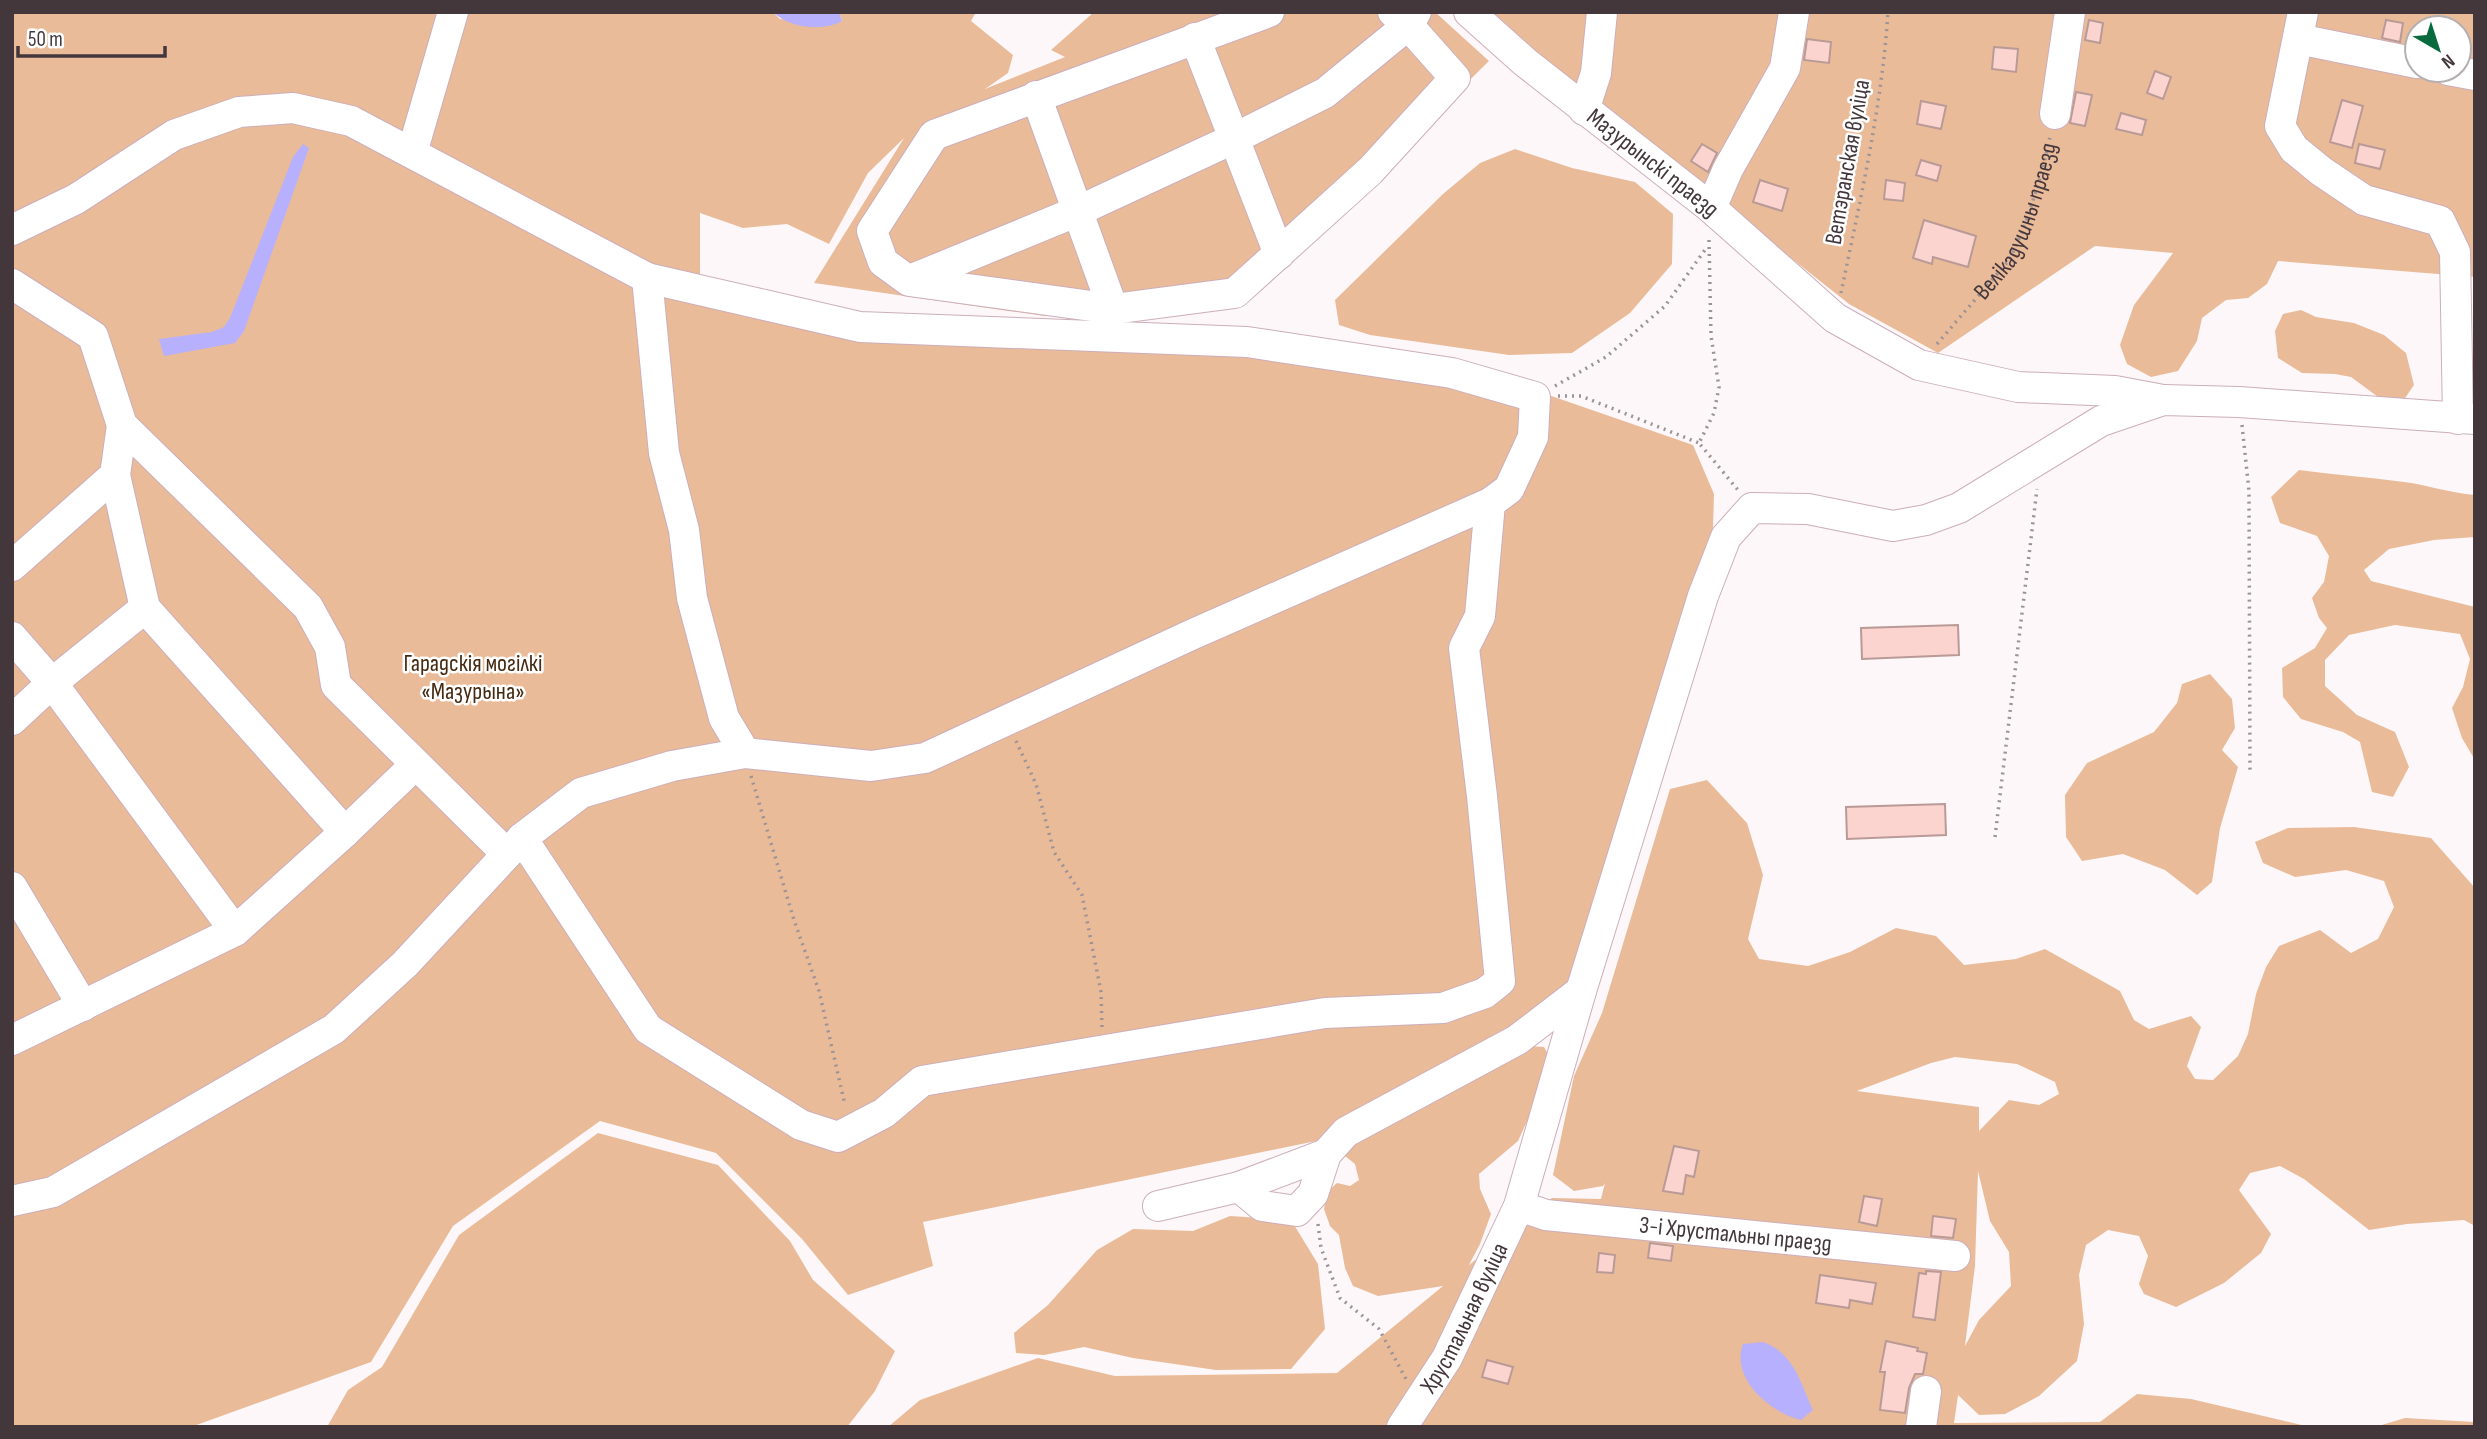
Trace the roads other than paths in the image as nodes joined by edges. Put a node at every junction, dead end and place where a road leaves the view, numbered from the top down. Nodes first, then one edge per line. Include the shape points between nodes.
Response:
1 (453, 12) edge
2 (1269, 12) edge
3 (1469, 12) edge
4 (1602, 12) edge
5 (1794, 12) edge
6 (2070, 12) edge
7 (1406, 16) edge
8 (2300, 25) edge
9 (1502, 26) edge
10 (1195, 38) junction
11 (2403, 59) edge
12 (1036, 96) junction
13 (1584, 110) junction
14 (2055, 114) road end
15 (1233, 139) junction
16 (412, 153) junction
17 (1711, 208) junction
18 (1078, 211) junction
19 (12, 230) edge
20 (1279, 254) junction
21 (647, 278) junction
22 (909, 281) junction
23 (12, 284) edge
24 (1113, 309) junction
25 (2163, 400) junction
26 (2467, 419) edge
27 (122, 425) junction
28 (115, 474) junction
29 (1490, 503) junction
30 (12, 566) edge
31 (145, 608) junction
32 (12, 636) edge
33 (52, 683) junction
34 (12, 720) edge
35 (745, 753) junction
36 (415, 765) junction
37 (345, 832) junction
38 (514, 846) junction
39 (12, 887) edge
40 (235, 931) junction
41 (1581, 991) junction
42 (83, 1006) junction
43 (12, 1040) edge
44 (1326, 1154) junction
45 (1238, 1187) junction
46 (12, 1201) edge
47 (1158, 1206) dead end
48 (1519, 1206) junction
49 (1955, 1256) dead end
50 (1926, 1391) dead end
51 (1402, 1427) edge
52 (1921, 1427) edge

1 - 16 street
2 - 10 street
3 - 9 street, Мазурынскі праезд
4 - 13 street via 1596,73
5 - 17 street via 1785,68
6 - 14 street, Велікадушны праезд
7 - 15 street via 1325,93
7 - 20 street via 1455,78 1370,171
8 - 11 street
8 - 26 street via 2280,126 2294,149 2364,200 2440,221 2455,252
9 - 13 street, Мазурынскі праезд
10 - 12 street
10 - 15 street
12 - 18 street
12 - 22 street via 934,135 872,232 883,262
13 - 17 street, Мазурынскі праезд
15 - 18 street
15 - 20 street
16 - 19 street via 339,118 293,108 239,111 174,135 76,199
16 - 21 street
17 - 25 street, Мазурынскі праезд via 1835,318 1919,365 2018,387 2115,391
18 - 22 street
18 - 24 street
20 - 24 street via 1235,293
21 - 29 street via 860,327 1247,342 1452,373 1535,397 1533,437 1509,489
21 - 35 street via 664,453 684,530 692,598 724,718
22 - 24 street
23 - 27 street via 93,337
25 - 26 street
25 - 41 street, Хрустальная вуліца via 2101,421 1959,508 1926,520 1893,526 1808,509 1752,508 1726,537 1703,596
27 - 28 street
27 - 36 street via 308,607 330,647 336,685
28 - 30 street
28 - 31 street
29 - 35 street via 925,758 871,766
29 - 38 street via 1480,616 1464,648 1500,981 1485,993 1443,1008 1325,1013 922,1081 884,1113 838,1138 801,1125 648,1029
31 - 33 street
31 - 37 street
32 - 33 street
33 - 34 street
33 - 40 street
35 - 38 street via 672,766 581,793
36 - 37 street
36 - 38 street
37 - 40 street
38 - 46 street via 405,964 334,1029 54,1192
39 - 42 street
40 - 42 street
41 - 44 street via 1517,1040 1346,1132
41 - 48 street, Хрустальная вуліца
42 - 43 street
44 - 45 street
44 - 45 street via 1313,1194 1297,1210 1262,1206
45 - 47 street
48 - 49 street, 3-і Хрустальны праезд via 1546,1215
48 - 51 street, Хрустальная вуліца via 1447,1358
50 - 52 street

